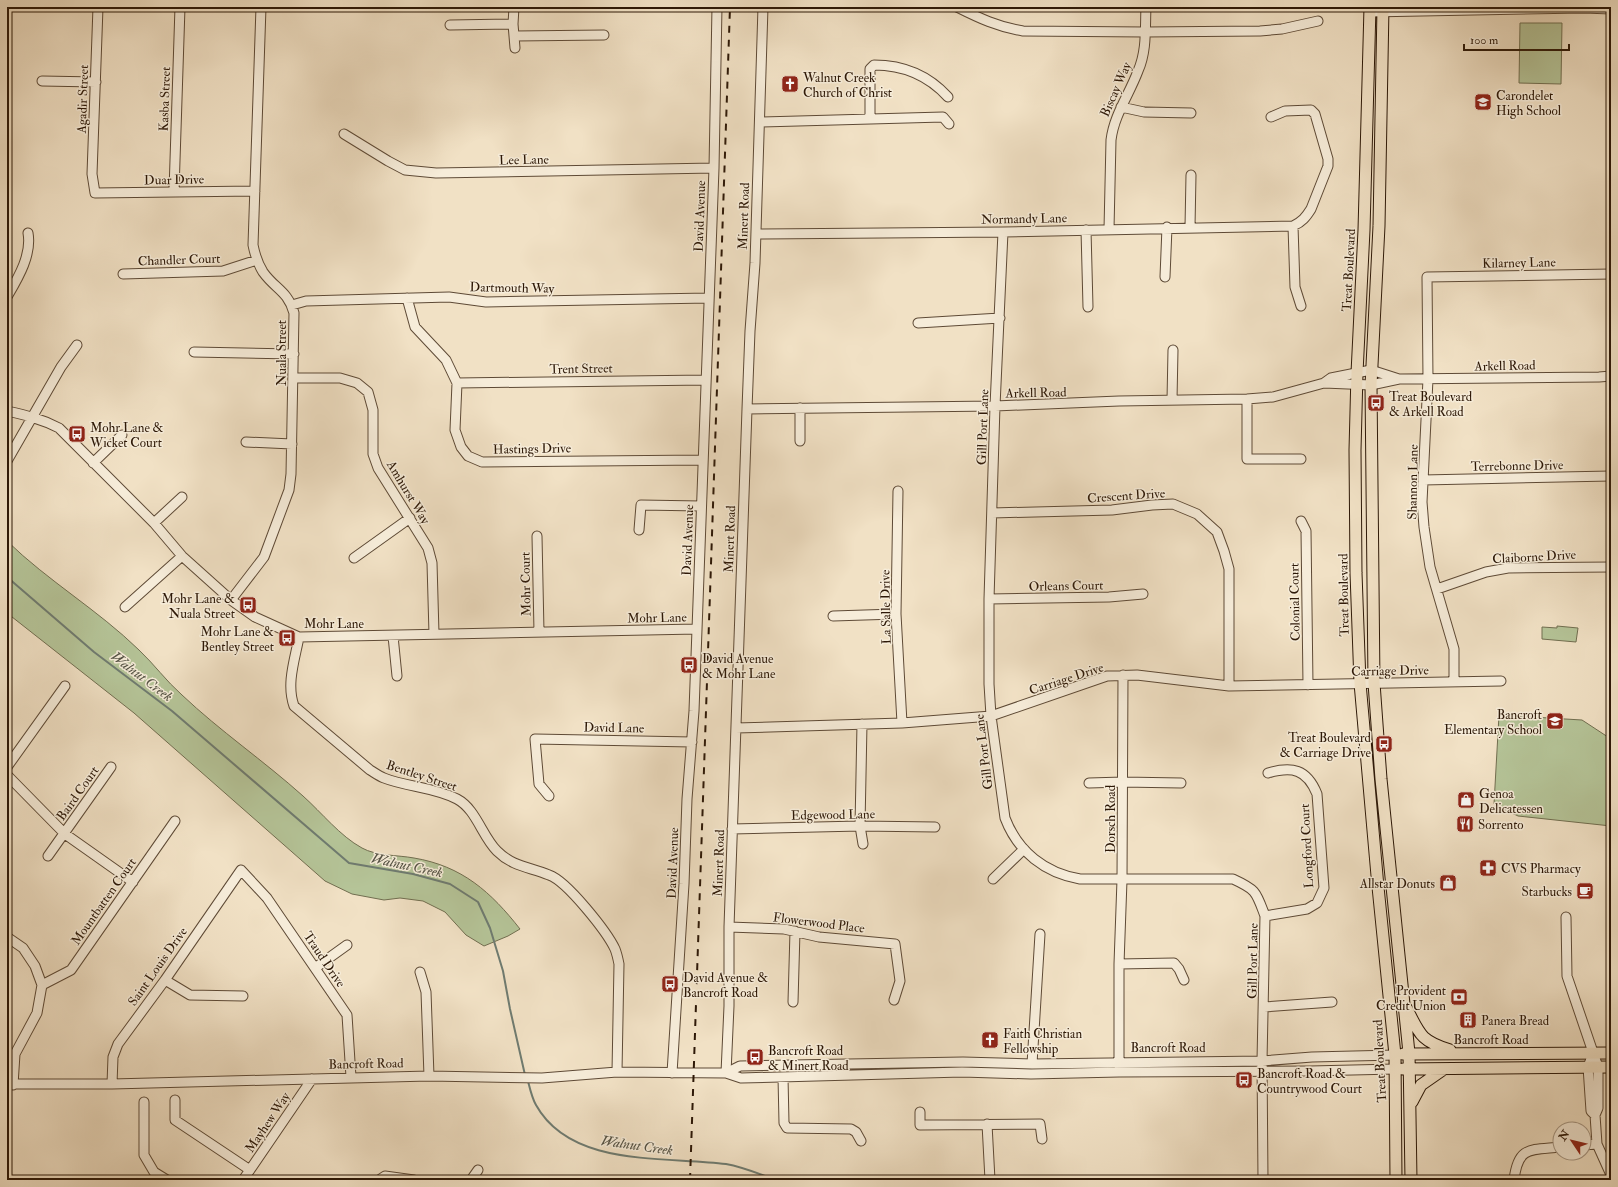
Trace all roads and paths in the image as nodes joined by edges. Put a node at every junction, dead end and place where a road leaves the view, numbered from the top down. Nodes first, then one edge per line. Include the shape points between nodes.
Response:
1 (98, 7) edge
2 (180, 7) edge
3 (261, 7) edge
4 (514, 7) edge
5 (717, 7) edge
6 (763, 7) edge
7 (957, 7) edge
8 (1146, 7) edge
9 (1370, 9) edge
10 (1383, 9) edge
11 (1611, 9) edge
12 (1318, 21) dead end
13 (513, 24) junction
14 (450, 26) dead end
15 (1145, 32) junction
16 (604, 35) dead end
17 (515, 36) junction
18 (515, 48) dead end
19 (42, 81) dead end
20 (96, 82) junction
21 (948, 97) dead end
22 (1121, 107) junction
23 (1191, 113) dead end
24 (1271, 117) dead end
25 (870, 119) junction
26 (760, 122) junction
27 (949, 124) dead end
28 (344, 134) dead end
29 (714, 168) junction
30 (1191, 175) dead end
31 (174, 191) junction
32 (255, 191) junction
33 (95, 193) joint
34 (1293, 226) junction
35 (1190, 227) junction
36 (1167, 228) junction
37 (1109, 229) junction
38 (1086, 230) junction
39 (1003, 232) junction
40 (28, 233) dead end
41 (756, 234) junction
42 (257, 260) junction
43 (123, 274) dead end
44 (1611, 274) edge
45 (1165, 277) dead end
46 (1427, 277) joint
47 (7, 297) edge
48 (407, 298) junction
49 (709, 298) junction
50 (292, 305) junction
51 (1301, 306) dead end
52 (1088, 307) dead end
53 (1000, 318) junction
54 (918, 323) dead end
55 (77, 345) dead end
56 (1173, 350) dead end
57 (194, 352) dead end
58 (294, 354) junction
59 (1372, 370) junction
60 (1357, 373) junction
61 (1611, 376) edge
62 (294, 378) junction
63 (1399, 379) junction
64 (1428, 379) junction
65 (706, 380) junction
66 (457, 383) junction
67 (1324, 383) junction
68 (1357, 385) junction
69 (1371, 385) junction
70 (1247, 399) junction
71 (1172, 400) junction
72 (995, 406) junction
73 (800, 408) junction
74 (747, 409) junction
75 (7, 411) edge
76 (33, 416) junction
77 (122, 435) dead end
78 (800, 441) dead end
79 (246, 442) dead end
80 (292, 444) junction
81 (1301, 458) dead end
82 (703, 460) junction
83 (7, 461) edge
84 (93, 463) junction
85 (1611, 476) edge
86 (1423, 480) junction
87 (898, 491) dead end
88 (182, 497) dead end
89 (701, 506) junction
90 (992, 513) junction
91 (410, 518) junction
92 (1301, 521) dead end
93 (154, 523) junction
94 (639, 530) dead end
95 (537, 536) dead end
96 (182, 556) junction
97 (354, 558) dead end
98 (1611, 567) edge
99 (1437, 588) junction
100 (1143, 594) dead end
101 (989, 599) junction
102 (231, 600) junction
103 (126, 606) dead end
104 (896, 614) junction
105 (833, 616) dead end
106 (697, 629) junction
107 (539, 632) junction
108 (434, 634) junction
109 (393, 636) junction
110 (299, 637) junction
111 (1123, 675) junction
112 (397, 676) dead end
113 (1501, 681) dead end
114 (1454, 682) junction
115 (1360, 683) junction
116 (1374, 683) junction
117 (1308, 685) junction
118 (65, 686) dead end
119 (1229, 686) junction
120 (991, 716) junction
121 (902, 723) junction
122 (862, 724) junction
123 (736, 728) junction
124 (692, 742) junction
125 (7, 766) edge
126 (111, 767) dead end
127 (1268, 773) dead end
128 (7, 775) edge
129 (1123, 782) junction
130 (1088, 783) dead end
131 (1181, 783) dead end
132 (549, 796) dead end
133 (175, 821) dead end
134 (860, 826) junction
135 (935, 827) dead end
136 (732, 829) junction
137 (65, 834) junction
138 (863, 844) dead end
139 (1024, 849) junction
140 (48, 856) dead end
141 (241, 870) joint
142 (993, 879) dead end
143 (1122, 880) junction
144 (133, 882) junction
145 (1265, 916) junction
146 (1566, 916) dead end
147 (729, 927) junction
148 (795, 931) junction
149 (1040, 934) dead end
150 (7, 937) edge
151 (348, 944) dead end
152 (1119, 964) junction
153 (315, 968) junction
154 (420, 972) dead end
155 (165, 980) junction
156 (1184, 980) dead end
157 (42, 985) junction
158 (243, 996) dead end
159 (894, 1000) dead end
160 (793, 1002) dead end
161 (1332, 1002) dead end
162 (1404, 1004) junction
163 (1264, 1007) junction
164 (1409, 1053) junction
165 (1460, 1053) junction
166 (1593, 1053) junction
167 (1611, 1053) edge
168 (1395, 1055) junction
169 (1262, 1061) junction
170 (1119, 1062) junction
171 (1032, 1064) junction
172 (1593, 1067) junction
173 (1611, 1067) edge
174 (1395, 1069) junction
175 (1444, 1069) junction
176 (1410, 1070) junction
177 (1262, 1071) junction
178 (617, 1072) junction
179 (1119, 1072) junction
180 (672, 1073) junction
181 (726, 1073) junction
182 (429, 1076) junction
183 (783, 1077) junction
184 (351, 1078) junction
185 (312, 1079) junction
186 (10, 1084) edge
187 (112, 1084) junction
188 (175, 1100) dead end
189 (144, 1102) dead end
190 (1410, 1106) junction
191 (920, 1112) dead end
192 (987, 1124) junction
193 (1042, 1139) dead end
194 (861, 1141) dead end
195 (1592, 1144) edge
196 (1597, 1144) junction
197 (1552, 1148) edge
198 (250, 1170) junction
199 (478, 1170) dead end
200 (1611, 1175) edge
201 (167, 1180) edge
202 (243, 1180) edge
203 (379, 1180) edge
204 (414, 1180) edge
205 (471, 1180) edge
206 (990, 1180) edge
207 (1263, 1180) edge
208 (1396, 1180) edge
209 (1411, 1180) edge
210 (1514, 1180) edge

1 - 20 street, Agadir Street
2 - 31 street, Kasba Street
3 - 32 street, Nuala Street
4 - 13 street
5 - 29 street, David Avenue
6 - 26 street, Minert Road
7 - 15 street via 990,23 1023,31
8 - 15 street, Biscay Way
9 - 10 street
9 - 60 main road, Treat Boulevard
10 - 11 street
10 - 59 main road via 1379,226
12 - 15 street via 1260,31
13 - 14 street
13 - 17 street
15 - 22 street, Biscay Way via 1143,59
16 - 17 street
17 - 18 street
19 - 20 street
20 - 33 street, Agadir Street via 92,174
21 - 25 street via 938,86 913,72 891,65 874,65 870,69
22 - 23 street via 1144,112
22 - 37 street, Biscay Way via 1111,140
24 - 34 street via 1285,111 1311,110 1315,114 1327,152 1328,166 1307,215
25 - 26 street
25 - 27 street via 943,117
26 - 41 street, Minert Road
28 - 29 street, Lee Lane via 405,170 436,173
29 - 49 street, David Avenue
30 - 35 street
31 - 32 street, Duar Drive
31 - 33 street, Duar Drive
32 - 42 street, Nuala Street via 253,238
34 - 35 street, Normandy Lane
34 - 51 street via 1295,287
35 - 36 street, Normandy Lane
36 - 37 street, Normandy Lane
36 - 45 street
37 - 38 street, Normandy Lane
38 - 39 street, Normandy Lane
38 - 52 street
39 - 41 street, Normandy Lane
39 - 53 street, Gill Port Lane
40 - 47 street via 30,243 26,259
41 - 74 street, Minert Road
42 - 43 street, Chandler Court via 223,271
42 - 50 street, Nuala Street via 263,272
44 - 46 street, Kilarney Lane
46 - 64 street, Shannon Lane
48 - 49 street, Dartmouth Way via 449,297 486,302
48 - 50 street, Dartmouth Way via 306,301
48 - 66 street, Hastings Drive via 415,327 446,360
49 - 65 street, David Avenue
50 - 58 street, Nuala Street
53 - 54 street
53 - 72 street, Gill Port Lane
55 - 76 street via 61,367
56 - 71 street
57 - 58 street
58 - 62 street, Nuala Street
59 - 60 street, Arkell Road
59 - 63 street, Arkell Road
59 - 69 main road
60 - 67 street, Arkell Road via 1331,378
60 - 68 main road, Treat Boulevard
61 - 64 street, Arkell Road
62 - 80 street, Nuala Street
62 - 91 street, Amhurst Way via 340,378 357,383 368,392 373,410 372,454
63 - 64 street, Arkell Road
63 - 69 street, Arkell Road
64 - 86 street, Shannon Lane
65 - 66 street, Trent Street
65 - 82 street, David Avenue
66 - 82 street, Hastings Drive via 455,430 461,447 468,456 482,462
67 - 68 street, Arkell Road
67 - 70 street, Arkell Road via 1273,397
68 - 69 street, Arkell Road
68 - 115 main road, Treat Boulevard via 1355,503
69 - 116 main road
70 - 71 street, Arkell Road
70 - 81 street via 1248,459
71 - 72 street, Arkell Road
72 - 73 street, Arkell Road
72 - 90 street, Gill Port Lane
73 - 74 street, Arkell Road
73 - 78 street
74 - 123 street, Minert Road
75 - 76 street, Mohr Lane
76 - 83 street
76 - 84 street, Mohr Lane via 59,428
77 - 84 street
79 - 80 street
80 - 102 street, Nuala Street via 289,490 264,557
82 - 89 street, David Avenue
84 - 93 street, Mohr Lane
85 - 86 street, Terrebonne Drive
86 - 99 street, Shannon Lane via 1424,527 1430,567
87 - 104 street, La Salle Drive
88 - 93 street
89 - 94 street via 641,505
89 - 106 street, David Avenue
90 - 101 street, Gill Port Lane
90 - 119 street, Crescent Drive via 1112,510 1173,504 1197,514 1217,532 1229,569
91 - 97 street
91 - 108 street, Amhurst Way via 428,548 432,562
92 - 117 street, Colonial Court via 1306,531
93 - 96 street, Mohr Lane
95 - 107 street, Mohr Court
96 - 102 street, Mohr Lane
96 - 103 street
98 - 99 street, Claiborne Drive via 1508,568 1486,572
99 - 114 street, Shannon Lane via 1454,649
100 - 101 street, Orleans Court
101 - 120 street, Gill Port Lane
102 - 110 street, Mohr Lane via 255,617
104 - 105 street
104 - 121 street, La Salle Drive
106 - 107 street, Mohr Lane
106 - 124 street, David Avenue
107 - 108 street, Mohr Lane
108 - 109 street, Mohr Lane
109 - 110 street, Mohr Lane
109 - 112 street
110 - 178 street, Bentley Street via 290,686 294,706 370,770 384,778 443,793 459,800 470,810 498,852 519,866 550,875 562,882 604,932 615,949 619,964
111 - 119 street, Carriage Drive
111 - 120 street, Carriage Drive via 1107,676
111 - 129 street, Dorsch Road
113 - 114 street, Carriage Drive
114 - 116 street, Carriage Drive
115 - 116 street, Carriage Drive
115 - 117 street, Carriage Drive
115 - 168 main road, Treat Boulevard
116 - 162 main road via 1381,780
117 - 119 street, Carriage Drive
118 - 125 street
120 - 121 street, Carriage Drive
120 - 139 street, Gill Port Lane via 1005,818 1010,830
121 - 122 street, Carriage Drive
122 - 123 street, Carriage Drive
122 - 134 street
123 - 136 street, Minert Road
124 - 132 street, David Lane via 535,739 539,784
124 - 180 street, David Avenue
126 - 137 street, Baird Court
127 - 145 street, Longford Court via 1281,769 1298,770 1312,782 1317,794 1324,888 1317,903 1307,909
128 - 137 street
129 - 130 street
129 - 131 street
129 - 143 street, Dorsch Road
133 - 144 street, Mountbatten Court
134 - 135 street, Edgewood Lane
134 - 136 street, Edgewood Lane
134 - 138 street
136 - 147 street, Minert Road
137 - 140 street, Baird Court
137 - 144 street
139 - 142 street
139 - 143 street, Gill Port Lane via 1040,865 1065,877
141 - 153 street, Traud Drive via 267,898
141 - 155 street, Saint Louis Drive
143 - 145 street, Gill Port Lane via 1233,879 1257,894
143 - 152 street, Dorsch Road
144 - 157 street, Mountbatten Court via 71,970
145 - 163 street, Gill Port Lane
146 - 166 street via 1567,976
147 - 148 street, Flowerwood Place
147 - 181 street, Minert Road
148 - 159 street, Flowerwood Place via 819,937 895,944 900,981
148 - 160 street
149 - 171 street
150 - 157 street via 23,948 35,966
151 - 153 street
152 - 156 street via 1174,963
152 - 170 street, Dorsch Road
153 - 184 street, Traud Drive via 347,1015
154 - 182 street via 426,992
155 - 158 street via 190,995
155 - 187 street, Saint Louis Drive via 118,1044 113,1057
157 - 186 street via 37,1013 15,1054
161 - 163 street
162 - 164 main road
162 - 165 main road via 1426,1040 1432,1045
163 - 169 street, Gill Port Lane
164 - 165 main road, Bancroft Road
164 - 168 main road, Bancroft Road
164 - 176 main road
165 - 166 main road, Bancroft Road
166 - 167 main road, Bancroft Road
166 - 172 street
168 - 169 street, Bancroft Road
168 - 174 main road, Treat Boulevard
169 - 170 street, Bancroft Road
169 - 177 street, Gill Port Lane
170 - 171 street, Bancroft Road
170 - 179 street, Dorsch Road
171 - 181 street, Bancroft Road via 963,1062 740,1066
172 - 173 main road, Bancroft Road
172 - 175 main road, Bancroft Road
172 - 196 street via 1591,1111 1595,1115
174 - 176 main road, Bancroft Road
174 - 177 street, Bancroft Road
174 - 208 main road, Treat Boulevard
175 - 176 main road, Bancroft Road
175 - 190 main road via 1421,1085
176 - 190 main road
177 - 179 street, Bancroft Road
177 - 207 street, Gill Port Lane
178 - 180 street, Bancroft Road
178 - 182 street, Bancroft Road via 542,1078
179 - 183 street, Bancroft Road via 962,1072
180 - 181 street, Bancroft Road
181 - 183 street, Bancroft Road via 741,1078
182 - 184 street, Bancroft Road
183 - 194 street via 784,1123 787,1128 850,1129 856,1132
184 - 185 street, Bancroft Road
185 - 187 street, Bancroft Road
185 - 198 street, Mayhew Way
186 - 187 street, Bancroft Road
188 - 198 street via 175,1120
189 - 201 street via 144,1155 154,1172
190 - 209 main road
191 - 192 street via 920,1125
192 - 193 street via 1040,1124
192 - 206 street
195 - 196 street
196 - 200 street
197 - 210 street via 1531,1150 1522,1154 1516,1165
198 - 202 street, Mayhew Way
199 - 205 street
203 - 204 street via 385,1176

